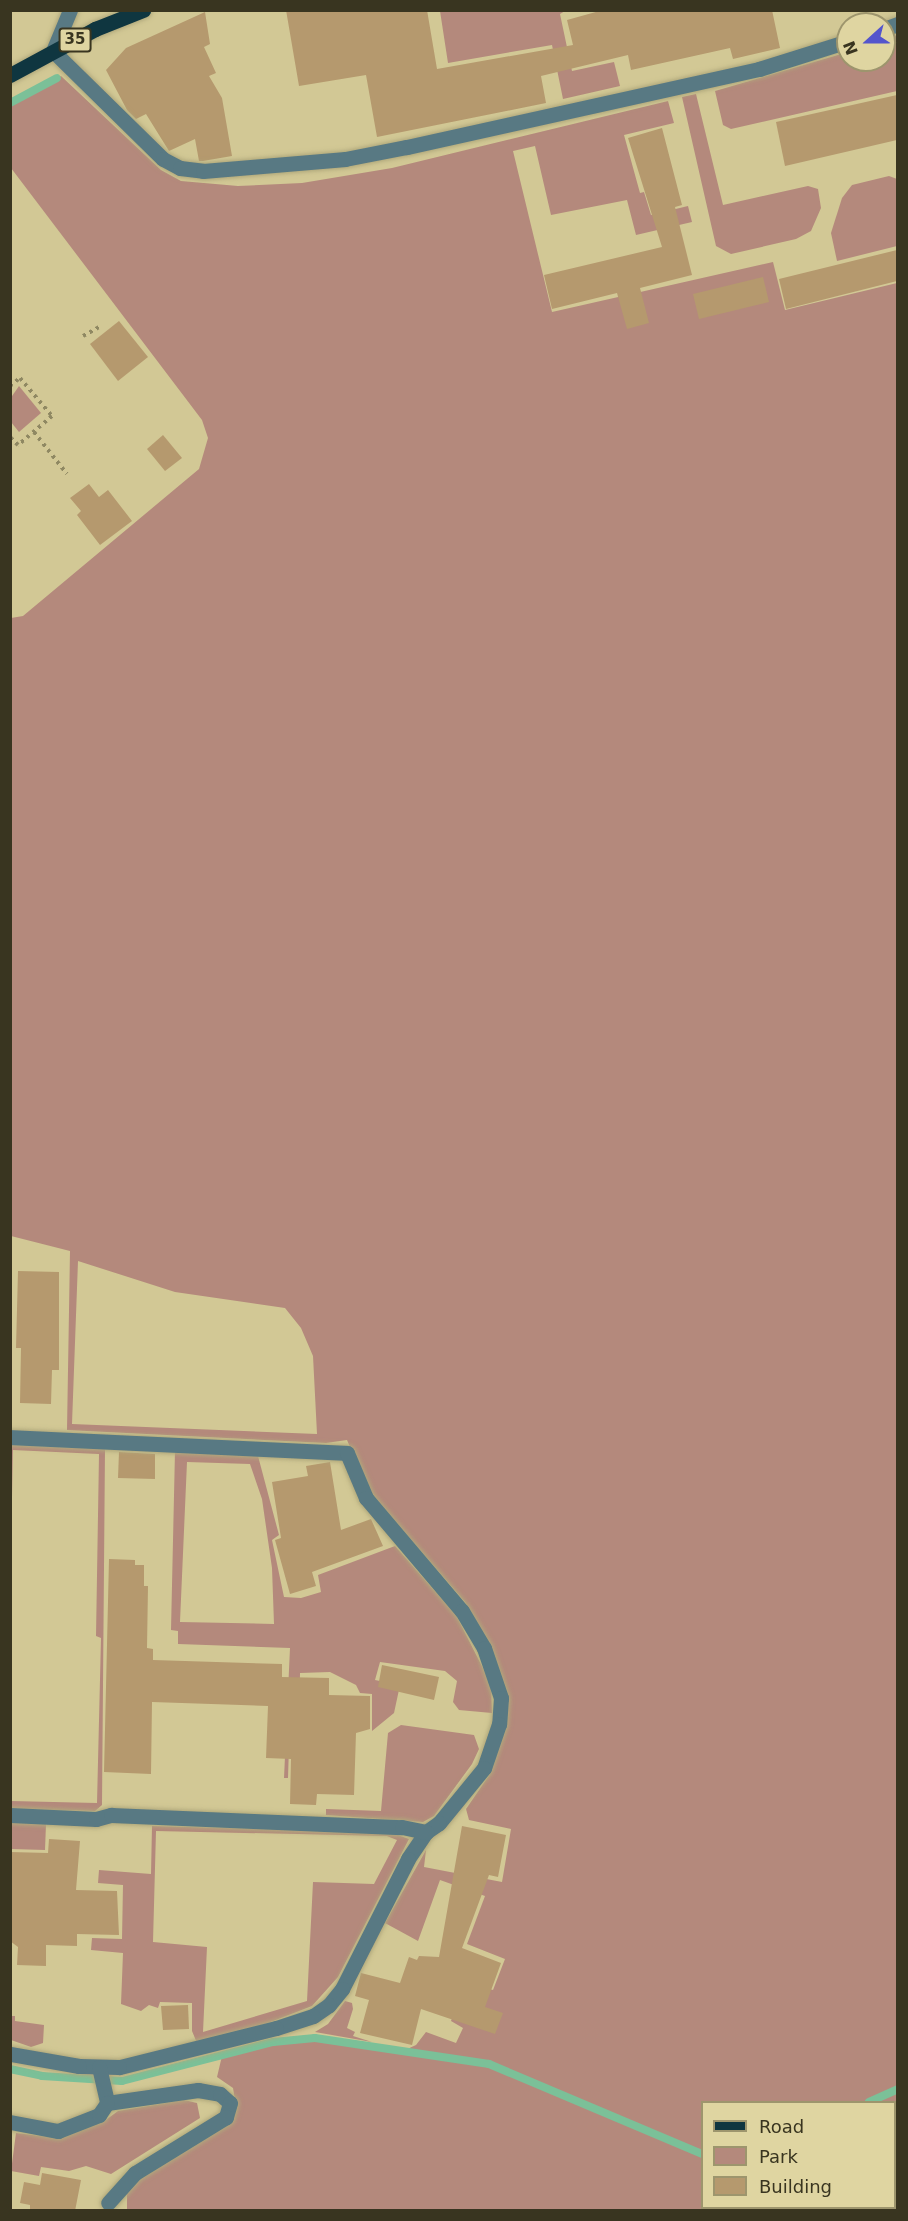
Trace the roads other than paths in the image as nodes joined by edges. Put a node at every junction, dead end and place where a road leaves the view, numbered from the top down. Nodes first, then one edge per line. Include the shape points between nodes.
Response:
1 (70, 10) edge
2 (143, 10) edge
3 (836, 45) edge
4 (53, 51) junction
5 (10, 75) edge
6 (10, 1437) edge
7 (10, 1815) edge
8 (426, 1832) junction
9 (10, 2054) edge
10 (100, 2071) junction
11 (104, 2098) junction
12 (10, 2122) edge
13 (108, 2203) dead end

1 - 4 street
2 - 4 main road, 35
3 - 4 street via 759,69 376,153 271,167 202,171 180,168 163,159
4 - 5 main road, 35
6 - 8 street via 347,1453 366,1498 462,1611 498,1681 499,1724 484,1768 439,1823
7 - 8 street via 96,1819 111,1815
8 - 10 street via 342,1989 313,2016 196,2050
9 - 10 street
10 - 11 street
11 - 12 street via 99,2115 58,2131
11 - 13 street via 198,2090 220,2094 230,2103 226,2117 135,2173

